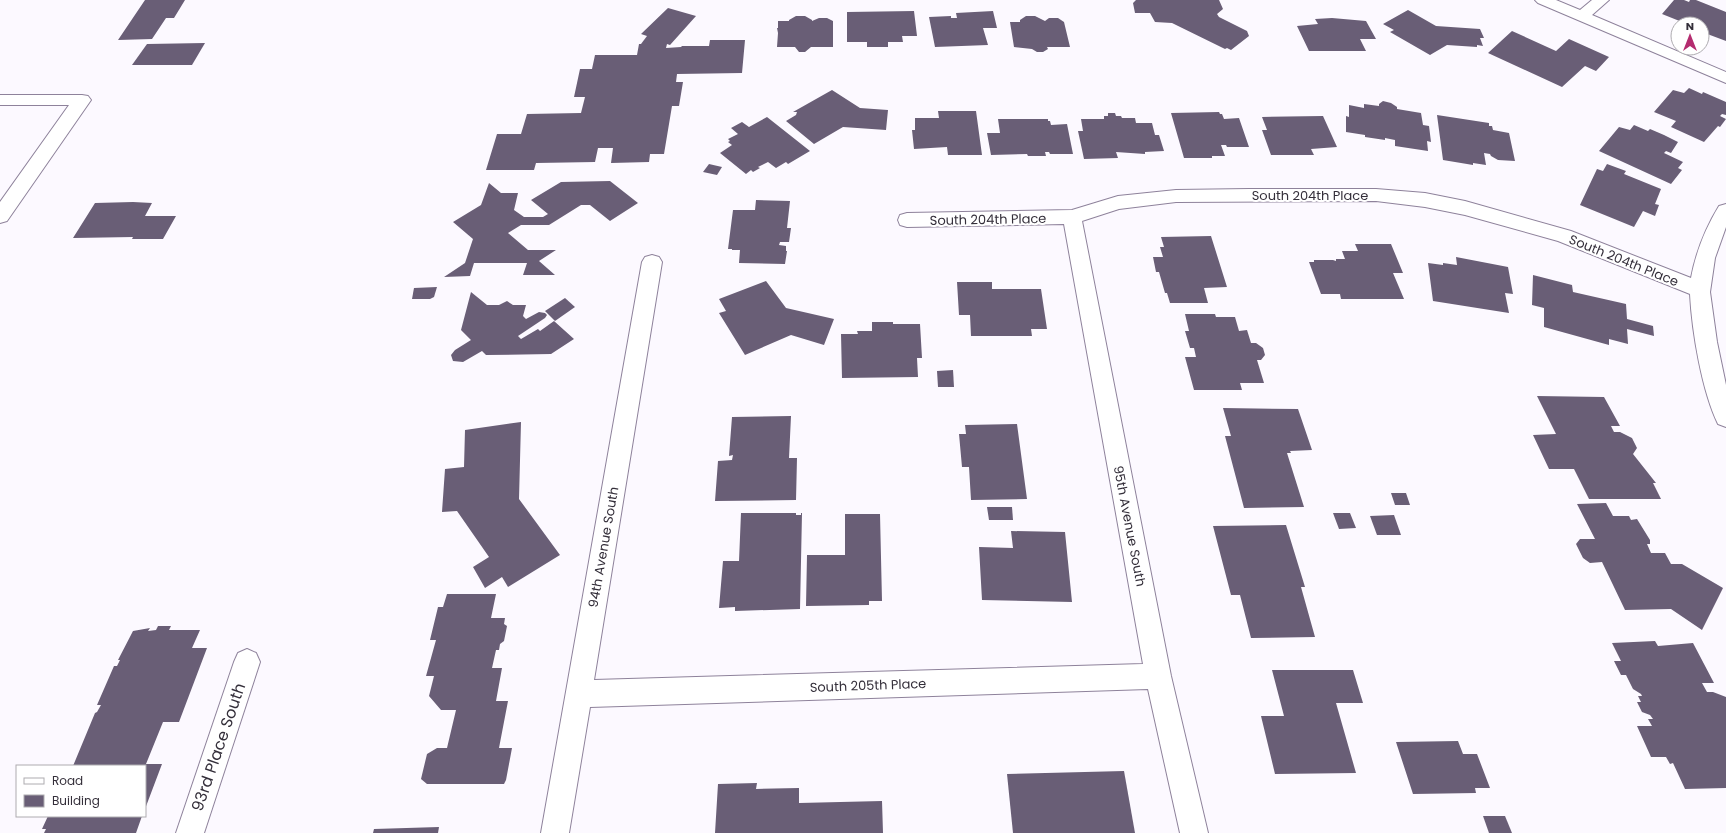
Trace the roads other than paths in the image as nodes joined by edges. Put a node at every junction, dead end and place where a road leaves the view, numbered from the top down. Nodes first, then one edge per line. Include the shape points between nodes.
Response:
1 (1542, 0) edge
2 (1601, 0) edge
3 (1582, 16) junction
4 (1726, 78) edge
5 (0, 100) edge
6 (1726, 212) edge
7 (0, 216) edge
8 (1072, 218) junction
9 (907, 220) dead end
10 (652, 262) dead end
11 (1700, 290) junction
12 (1726, 418) edge
13 (247, 662) dead end
14 (1158, 676) junction
15 (578, 694) junction
16 (190, 833) edge
17 (555, 833) edge
18 (1194, 833) edge

1 - 3 street
2 - 3 street
3 - 4 street
5 - 7 street via 82,100
6 - 11 street via 1717,224
8 - 9 street, South 204th Place
8 - 11 street, South 204th Place via 1118,203 1176,196 1362,195 1425,200 1465,208 1564,236
8 - 14 street, 95th Avenue South
10 - 15 street, 94th Avenue South
11 - 12 street via 1708,353
13 - 16 street, 93rd Place South
14 - 15 street, South 205th Place
14 - 18 street, 95th Avenue South
15 - 17 street, 94th Avenue South

